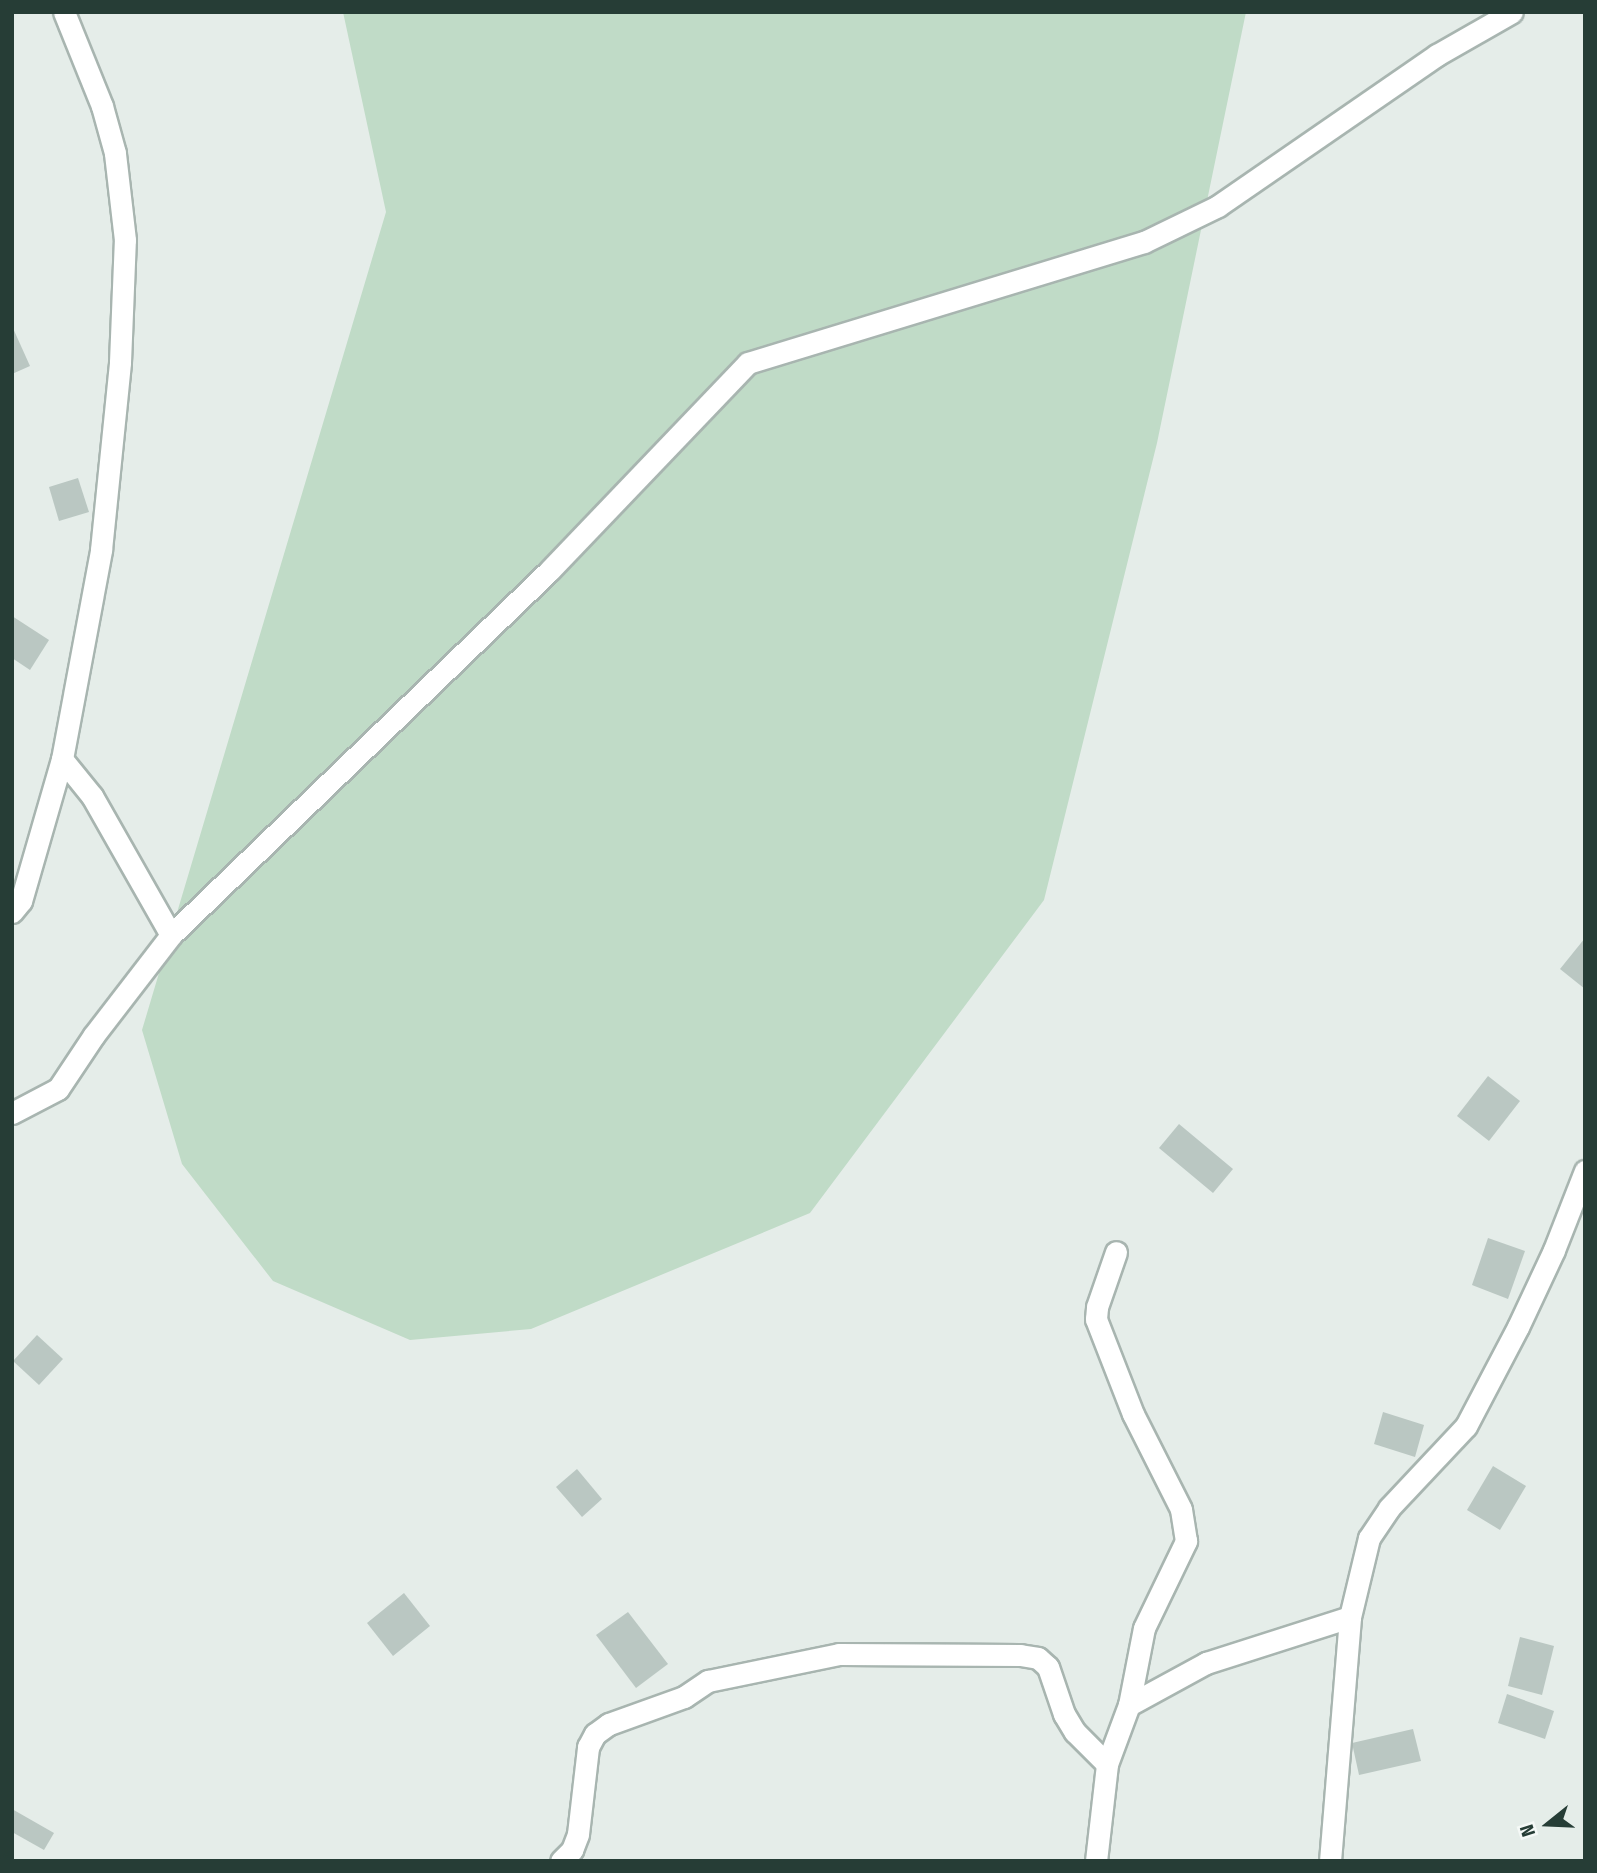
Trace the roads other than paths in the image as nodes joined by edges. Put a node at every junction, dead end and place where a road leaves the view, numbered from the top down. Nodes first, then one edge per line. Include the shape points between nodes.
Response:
1 (64, 12) edge
2 (1512, 12) edge
3 (62, 759) junction
4 (12, 912) edge
5 (171, 934) junction
6 (12, 1113) edge
7 (1585, 1171) edge
8 (1116, 1252) dead end
9 (1350, 1617) junction
10 (1129, 1705) junction
11 (1107, 1764) junction
12 (561, 1861) edge
13 (1096, 1861) edge
14 (1330, 1861) edge

1 - 3 street via 112,141 125,240 120,362 101,550
2 - 5 street via 1437,55 1218,206 1144,242 748,363 550,570
3 - 4 street via 21,901
3 - 5 street via 92,796
5 - 6 street via 58,1088
7 - 9 street via 1554,1250 1466,1426 1389,1508 1369,1538
8 - 10 street via 1096,1319 1133,1414 1181,1509 1186,1541 1144,1628
9 - 10 street via 1206,1663
9 - 14 street
10 - 11 street
11 - 12 street via 1075,1732 1048,1667 1038,1658 1020,1654 839,1654 708,1681 684,1697 609,1724 595,1734 588,1747 578,1834
11 - 13 street

